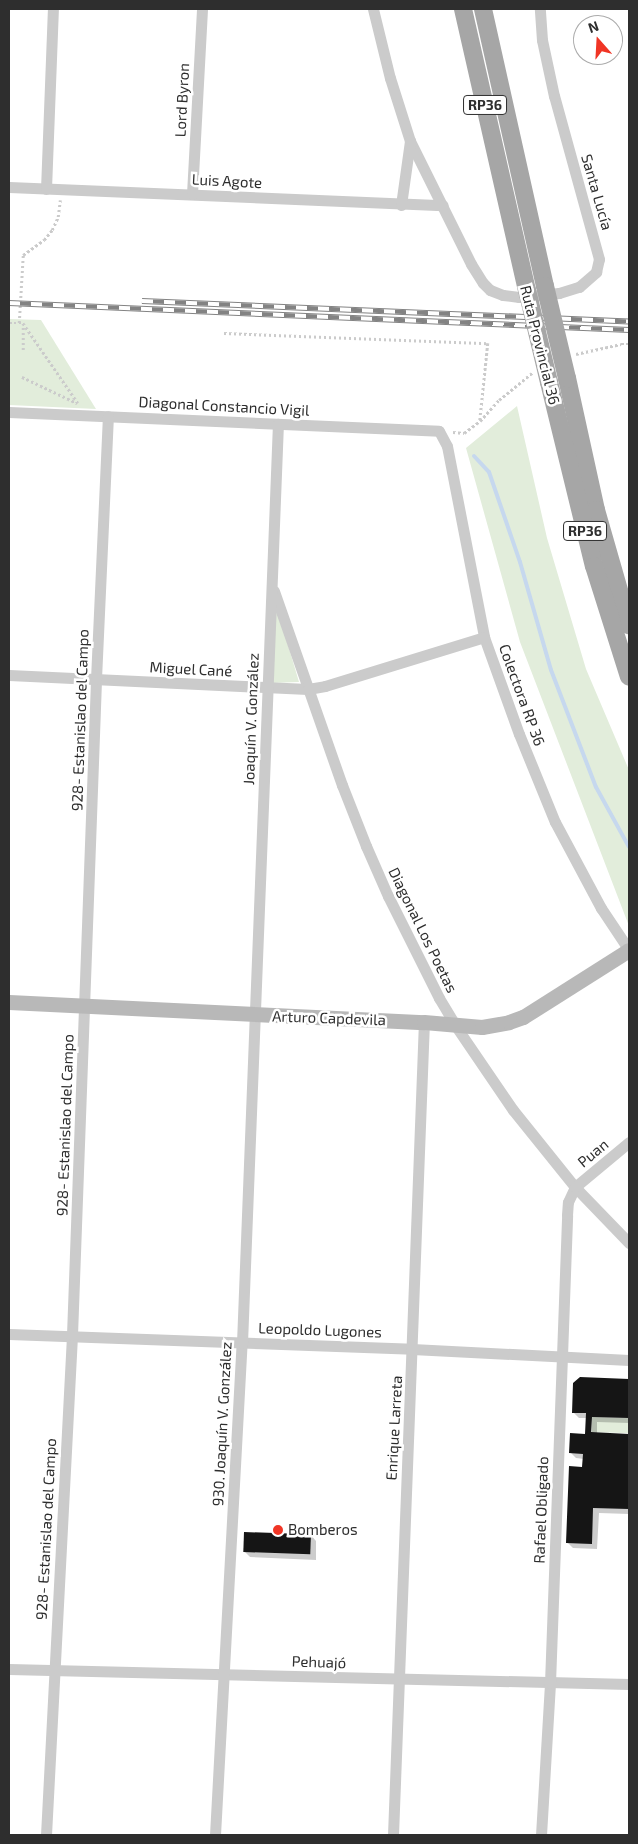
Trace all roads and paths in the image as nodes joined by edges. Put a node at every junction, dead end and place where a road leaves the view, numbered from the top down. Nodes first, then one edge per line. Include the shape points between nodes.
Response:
1 (53, 9) edge
2 (202, 9) edge
3 (373, 9) edge
4 (463, 9) edge
5 (483, 9) edge
6 (540, 9) edge
7 (410, 141) junction
8 (9, 187) edge
9 (46, 188) junction
10 (60, 189) junction
11 (192, 194) junction
12 (401, 204) junction
13 (443, 205) junction
14 (9, 323) edge
15 (19, 323) junction
16 (23, 324) junction
17 (224, 333) dead end
18 (629, 344) edge
19 (23, 350) dead end
20 (572, 355) dead end
21 (536, 370) dead end
22 (22, 377) dead end
23 (9, 412) edge
24 (108, 416) junction
25 (480, 421) junction
26 (278, 424) junction
27 (439, 431) junction
28 (272, 584) junction
29 (629, 625) edge
30 (484, 637) junction
31 (9, 675) edge
32 (629, 677) edge
33 (96, 680) junction
34 (266, 687) junction
35 (308, 689) junction
36 (629, 950) edge
37 (9, 1002) edge
38 (84, 1006) junction
39 (254, 1015) junction
40 (424, 1022) junction
41 (455, 1025) junction
42 (629, 1142) edge
43 (575, 1188) junction
44 (629, 1243) edge
45 (9, 1334) edge
46 (72, 1335) junction
47 (242, 1343) junction
48 (412, 1349) junction
49 (561, 1357) junction
50 (629, 1360) edge
51 (9, 1669) edge
52 (53, 1671) junction
53 (222, 1674) junction
54 (398, 1680) junction
55 (550, 1683) junction
56 (629, 1684) edge
57 (46, 1835) edge
58 (215, 1835) edge
59 (393, 1835) edge
60 (541, 1835) edge

1 - 9 street
2 - 11 street, Lord Byron
3 - 7 street
4 - 32 main road, Ruta Provincial 36 / RP36, bridge via 594,566
5 - 29 main road, Ruta Provincial 36 / RP36, bridge via 596,510
6 - 13 street, Santa Lucía via 542,40 554,96 599,254 596,272 579,287 559,293 519,297 490,290 477,275
7 - 12 street
7 - 13 street
8 - 9 street, Luis Agote
9 - 10 street, Luis Agote
10 - 11 street, Luis Agote
10 - 15 path via 58,217 52,230 23,255
11 - 12 street, Luis Agote
12 - 13 street, Luis Agote
14 - 15 path
15 - 16 path
16 - 19 path
16 - 22 path via 78,403
17 - 25 path via 488,343
18 - 20 path
21 - 25 path via 499,400
23 - 24 street, Diagonal Constancio Vigil
24 - 26 street, Diagonal Constancio Vigil
24 - 33 street, 928- Estanislao del Campo
25 - 27 path via 464,432
26 - 27 street, Diagonal Constancio Vigil
26 - 28 street, Joaquín V. González
27 - 30 street, Colectora RP 36 via 447,446
28 - 34 street, Joaquín V. González
28 - 35 street, Diagonal Los Poetas
30 - 35 street, Miguel Cané
30 - 36 street, Colectora RP 36 via 555,822 601,908
31 - 33 street, Miguel Cané
33 - 34 street, Miguel Cané
33 - 38 street, 928- Estanislao del Campo
34 - 35 street, Miguel Cané
34 - 39 street, Joaquín V. González
35 - 41 street, Diagonal Los Poetas via 366,846 388,896
36 - 41 street, Arturo Capdevila via 523,1017 495,1026
37 - 38 street, Arturo Capdevila
38 - 39 street, Arturo Capdevila
38 - 46 street, 928- Estanislao del Campo
39 - 40 street, Arturo Capdevila
39 - 47 street, 930. Joaquín V. González
40 - 41 street, Arturo Capdevila
40 - 48 street, Enrique Larreta
41 - 43 street, Diagonal Los Poetas via 513,1110
42 - 43 street, Puan
43 - 44 street, Diagonal Los Poetas
43 - 49 street, Rafael Obligado via 568,1202 567,1214
45 - 46 street, Leopoldo Lugones
46 - 47 street, Leopoldo Lugones
46 - 52 street, 928- Estanislao del Campo
47 - 48 street, Leopoldo Lugones
47 - 53 street, 930. Joaquín V. González
48 - 49 street, Leopoldo Lugones
48 - 54 street, Enrique Larreta
49 - 50 street, Leopoldo Lugones
49 - 55 street, Rafael Obligado
51 - 52 street, Pehuajó
52 - 53 street, Pehuajó
52 - 57 street, 928- Estanislao del Campo
53 - 54 street, Pehuajó
53 - 58 street, 930. Joaquín V. González
54 - 55 street, Pehuajó
54 - 59 street, Enrique Larreta
55 - 56 street, Pehuajó
55 - 60 street, Rafael Obligado

